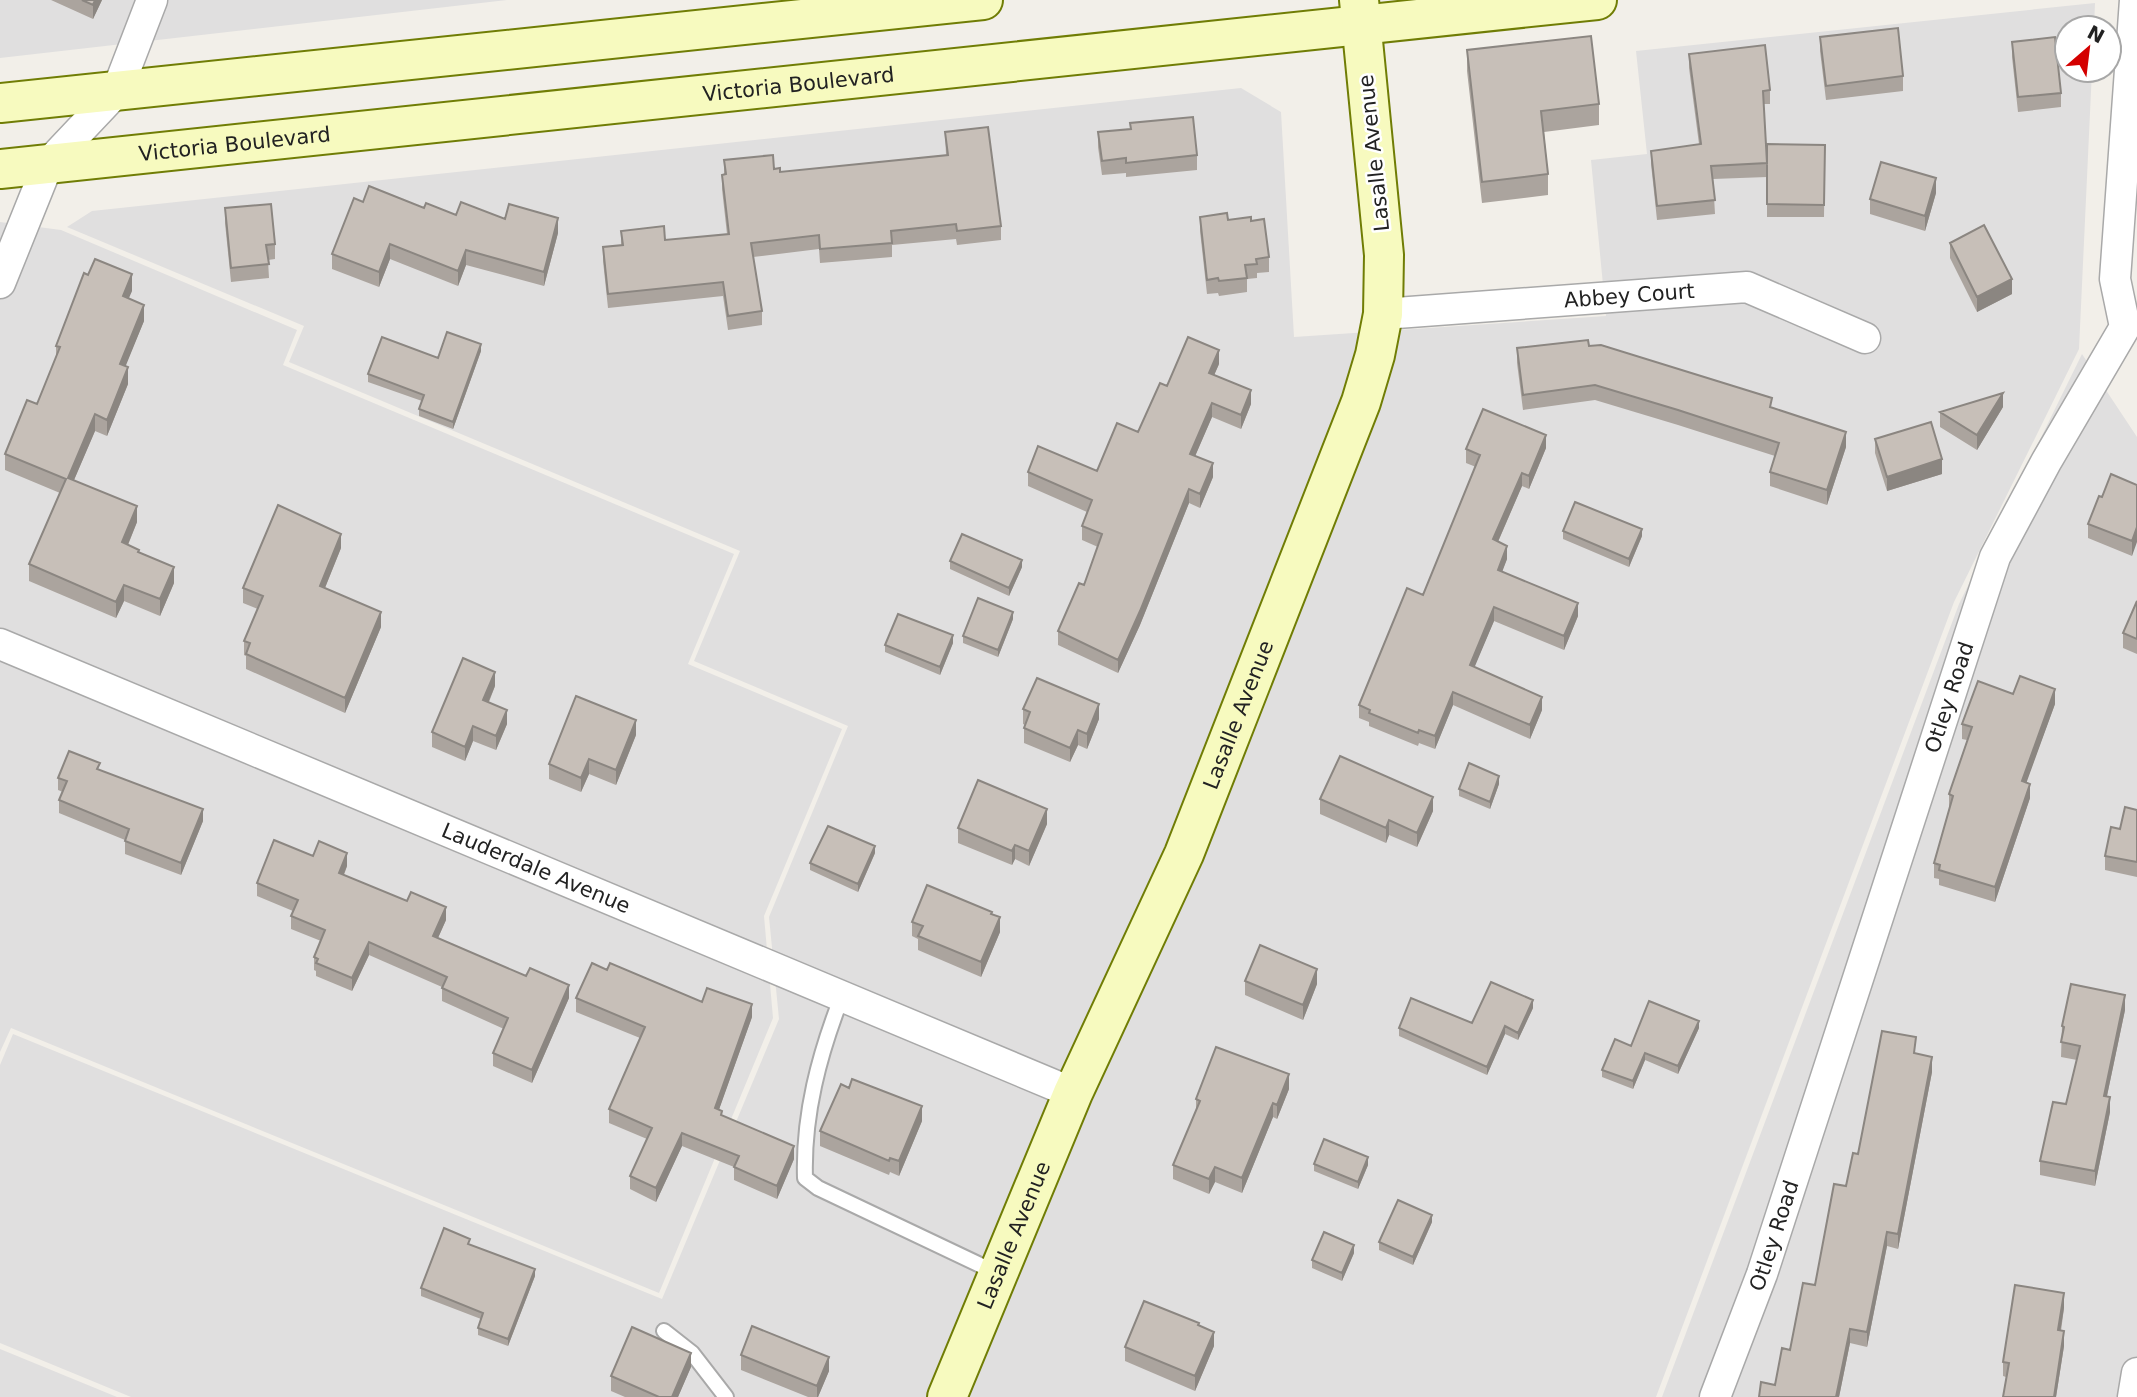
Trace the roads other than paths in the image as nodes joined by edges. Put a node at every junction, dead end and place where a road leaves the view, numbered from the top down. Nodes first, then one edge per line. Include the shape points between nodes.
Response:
1 (152, 0) edge
2 (983, 0) edge
3 (1597, 0) edge
4 (2134, 0) edge
5 (1360, 12) edge
6 (117, 91) junction
7 (0, 103) edge
8 (48, 164) junction
9 (0, 169) edge
10 (0, 283) edge
11 (1383, 314) junction
12 (2125, 327) junction
13 (1865, 338) dead end
14 (2137, 356) edge
15 (0, 644) edge
16 (842, 996) junction
17 (1073, 1093) junction
18 (998, 1274) junction
19 (664, 1331) dead end
20 (2137, 1373) edge
21 (726, 1397) edge
22 (947, 1397) edge
23 (1715, 1397) edge
24 (2133, 1397) edge

1 - 6 street
2 - 6 main road
3 - 5 main road, Victoria Boulevard
4 - 12 street via 2115,279
5 - 8 main road, Victoria Boulevard
5 - 11 main road, Lasalle Avenue via 1384,255
6 - 7 main road
6 - 8 street
8 - 9 main road, Victoria Boulevard
8 - 10 street
11 - 13 street, Abbey Court via 1747,288
11 - 17 main road, Lasalle Avenue via 1362,402 1184,854
12 - 14 street
12 - 23 street, Otley Road via 1995,557 1762,1274
15 - 16 street, Lauderdale Avenue
16 - 17 street, Lauderdale Avenue
16 - 18 lane via 826,1037 808,1109 805,1178
17 - 18 main road, Lasalle Avenue
18 - 22 main road, Lasalle Avenue
19 - 21 lane via 692,1353
20 - 24 street

